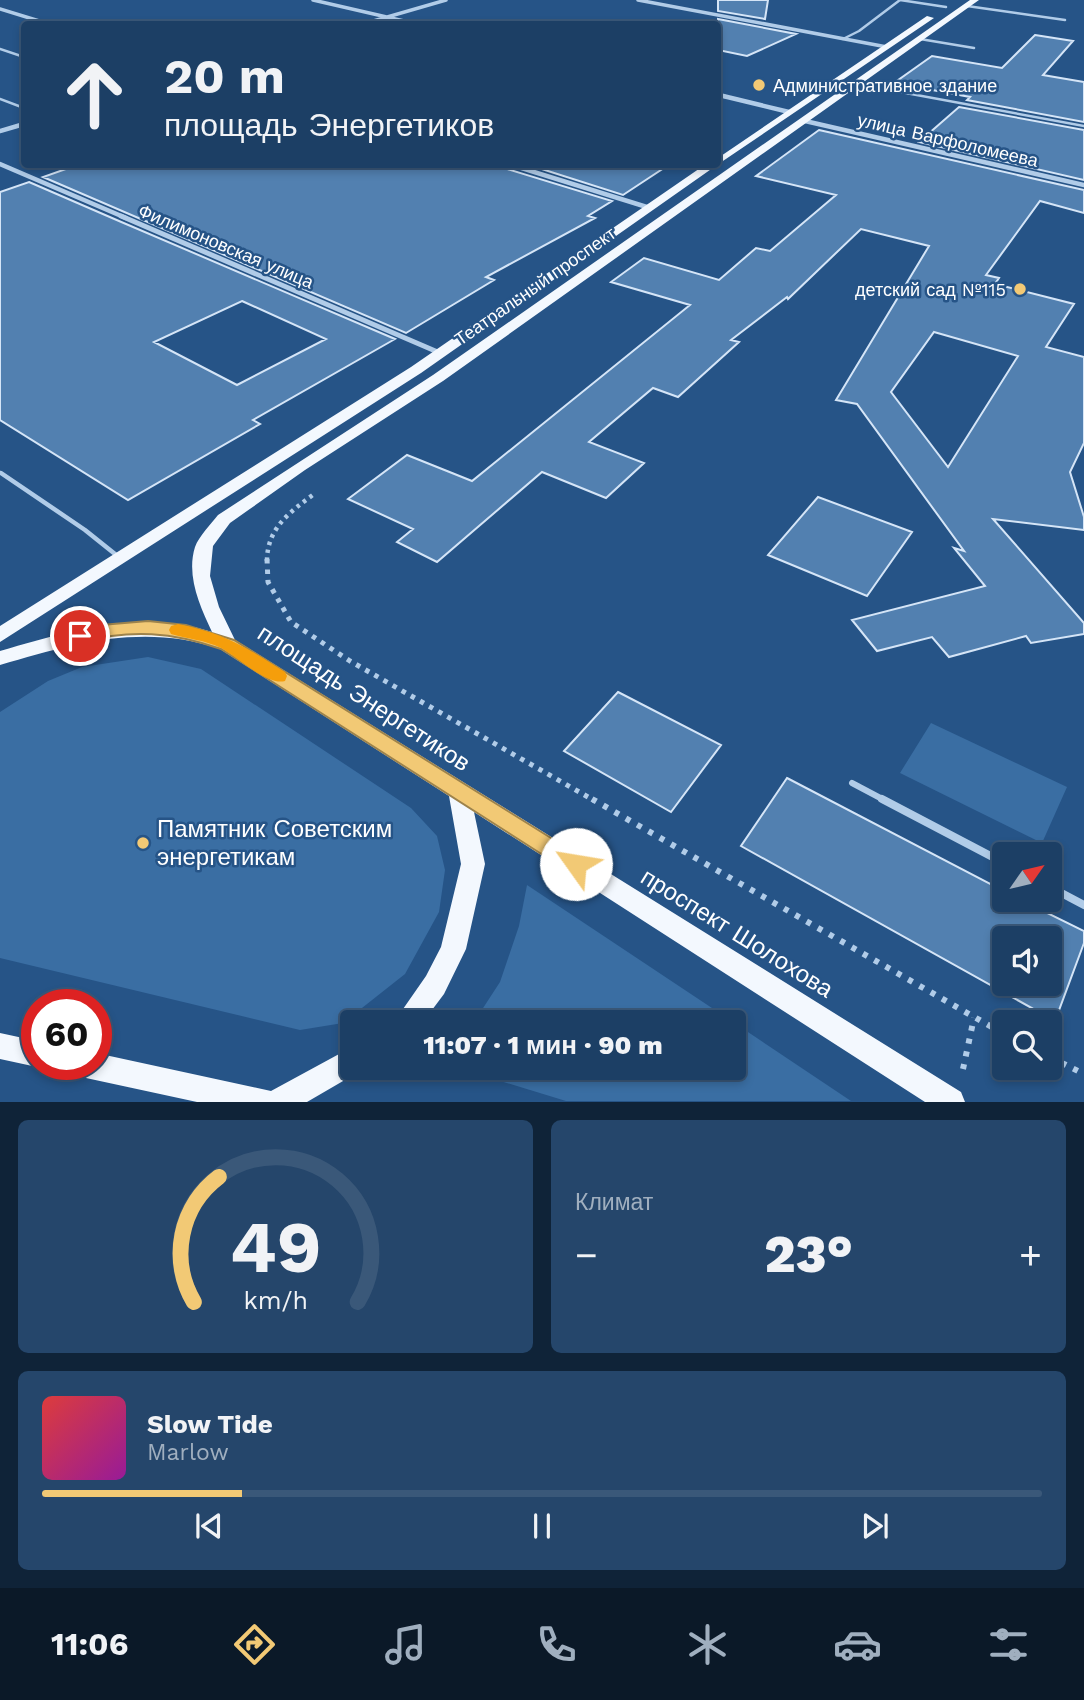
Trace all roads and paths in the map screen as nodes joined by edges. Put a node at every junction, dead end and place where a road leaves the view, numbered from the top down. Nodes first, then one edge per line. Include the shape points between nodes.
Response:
1 (313, 0) edge
2 (446, 0) edge
3 (638, 0) edge
4 (966, 2) edge
5 (946, 7) junction
6 (0, 9) edge
7 (387, 18) junction
8 (1065, 20) dead end
9 (39, 21) edge
10 (375, 21) edge
11 (402, 21) edge
12 (843, 39) junction
13 (920, 39) junction
14 (887, 47) junction
15 (974, 48) dead end
16 (0, 49) edge
17 (21, 56) edge
18 (858, 84) junction
19 (721, 97) edge
20 (0, 99) edge
21 (21, 107) edge
22 (789, 112) junction
23 (805, 121) junction
24 (21, 125) edge
25 (1084, 126) edge
26 (0, 131) edge
27 (721, 159) edge
28 (0, 164) edge
29 (521, 168) edge
30 (708, 168) edge
31 (1084, 186) edge
32 (650, 208) junction
33 (440, 354) junction
34 (1, 473) edge
35 (317, 491) dead end
36 (120, 558) junction
37 (0, 635) edge
38 (228, 644) junction
39 (0, 658) edge
40 (852, 783) dead end
41 (458, 790) junction
42 (992, 857) edge
43 (1062, 893) edge
44 (1084, 905) edge
45 (416, 1010) edge
46 (974, 1018) junction
47 (992, 1028) edge
48 (0, 1046) edge
49 (21, 1051) edge
50 (1062, 1063) edge
51 (340, 1067) edge
52 (112, 1069) edge
53 (1084, 1074) edge
54 (961, 1078) dead end
55 (264, 1101) edge
56 (279, 1101) edge
57 (951, 1101) edge

1 - 7 street
2 - 7 street
3 - 12 street
4 - 5 main road, Театральный проспект
4 - 8 lane
4 - 13 main road, Театральный проспект
5 - 12 lane via 900,0
5 - 14 main road, Театральный проспект
6 - 9 street
7 - 10 street
7 - 11 street
12 - 14 street
13 - 15 lane
13 - 18 main road, Театральный проспект
14 - 22 main road, Театральный проспект
16 - 17 lane
18 - 23 main road, Театральный проспект
18 - 25 lane
19 - 22 street
20 - 21 lane
22 - 27 main road, Театральный проспект
23 - 31 street, улица Варфоломеева
23 - 38 main road, Театральный проспект via 438,378 225,520 204,546 201,576 209,607
24 - 26 street
28 - 33 street, Филимоновская улица
29 - 32 street
30 - 32 main road, Театральный проспект
32 - 33 main road, Театральный проспект
33 - 36 main road, Театральный проспект
34 - 36 lane
35 - 46 path via 285,516 267,544 268,582 291,622 350,661
36 - 37 main road, Театральный проспект
38 - 39 main road, площадь Энергетиков via 186,631 123,628
38 - 41 main road, площадь Энергетиков
40 - 42 lane
41 - 45 main road, площадь Энергетиков via 473,864 453,948
41 - 57 main road, проспект Шолохова
43 - 44 lane
46 - 47 path
46 - 54 path
48 - 49 main road
50 - 53 path
51 - 56 main road
52 - 55 main road

